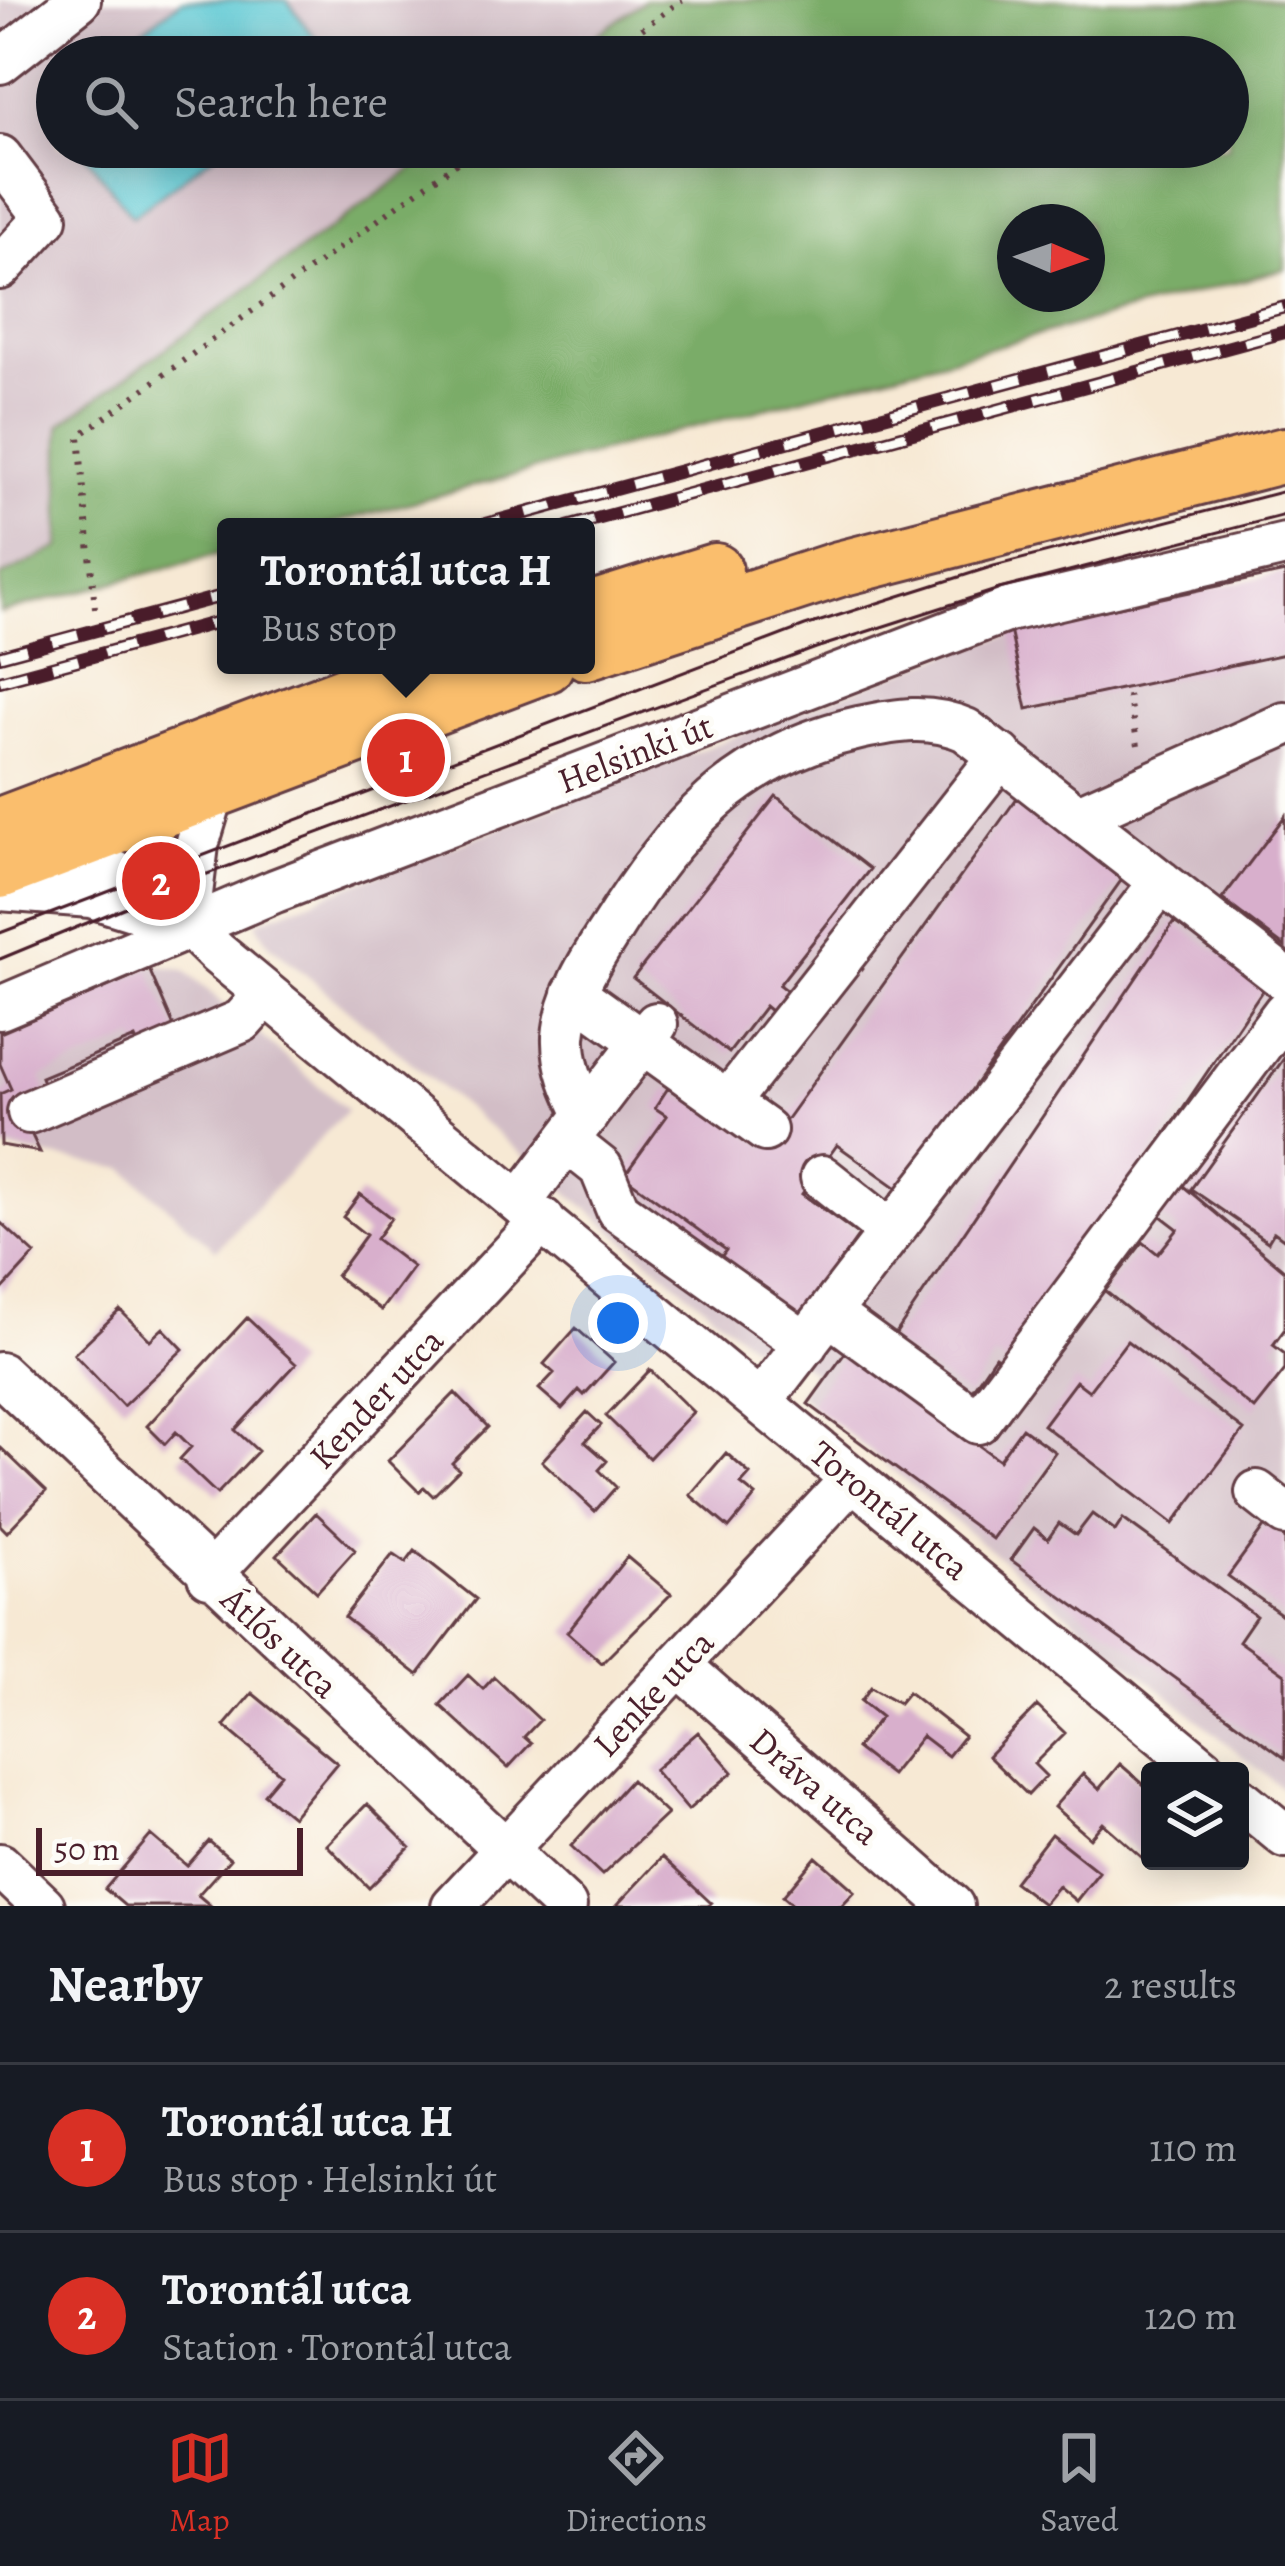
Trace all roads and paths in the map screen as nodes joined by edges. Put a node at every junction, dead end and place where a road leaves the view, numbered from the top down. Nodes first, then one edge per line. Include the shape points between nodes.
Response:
1 (79, 0) edge
2 (682, 0) edge
3 (632, 36) edge
4 (0, 62) edge
5 (0, 157) edge
6 (450, 168) edge
7 (0, 268) edge
8 (1285, 418) edge
9 (1285, 454) edge
10 (1285, 545) edge
11 (95, 608) dead end
12 (595, 608) edge
13 (595, 649) edge
14 (401, 674) edge
15 (521, 674) edge
16 (1128, 695) dead end
17 (1285, 724) edge
18 (1001, 755) junction
19 (215, 785) junction
20 (1146, 786) junction
21 (1079, 816) junction
22 (3, 839) edge
23 (64, 845) junction
24 (1161, 882) junction
25 (0, 890) edge
26 (187, 926) junction
27 (1285, 979) edge
28 (574, 993) junction
29 (266, 994) junction
30 (0, 1007) edge
31 (1285, 1012) edge
32 (649, 1033) junction
33 (727, 1102) junction
34 (29, 1112) dead end
35 (577, 1128) junction
36 (765, 1130) dead end
37 (822, 1177) dead end
38 (532, 1211) junction
39 (890, 1232) junction
40 (818, 1329) junction
41 (0, 1374) edge
42 (760, 1402) junction
43 (852, 1479) junction
44 (209, 1576) junction
45 (679, 1665) junction
46 (1195, 1762) edge
47 (1249, 1806) edge
48 (1285, 1836) edge
49 (506, 1851) junction
50 (0, 1865) edge
51 (43, 1906) edge
52 (454, 1906) edge
53 (565, 1906) edge
54 (952, 1906) edge

1 - 4 street
2 - 3 path
5 - 7 street via 46,218
6 - 11 path via 79,436
8 - 12 main road via 827,536
9 - 13 main road via 839,569
10 - 26 street, Helsinki út via 1008,610
14 - 22 main road
15 - 19 main road
16 - 20 path
17 - 20 street
18 - 21 street
18 - 28 street via 966,730 924,718 830,735 758,764 674,841
18 - 33 street
19 - 23 main road
19 - 26 street via 194,856
20 - 21 street
21 - 24 street
22 - 23 main road
23 - 26 street, Torontál utca via 135,879
24 - 27 street
24 - 39 street
25 - 26 street, Torontál utca via 91,896
26 - 29 street, Torontál utca
26 - 30 street, Helsinki út
28 - 32 street
28 - 35 street via 564,1052
29 - 34 street via 242,1021
29 - 38 street, Torontál utca
31 - 40 street via 978,1422
32 - 33 street
32 - 35 street, Kender utca
33 - 36 street
35 - 38 street, Kender utca
35 - 40 street via 618,1210
37 - 39 street
38 - 42 street, Torontál utca
38 - 44 street, Kender utca
39 - 40 street
40 - 42 street
41 - 44 street, Átlós utca
42 - 43 street, Torontál utca
43 - 45 street, Lenke utca
43 - 46 street, Torontál utca
44 - 49 street, Átlós utca
45 - 49 street, Lenke utca
45 - 54 street, Dráva utca
47 - 48 street
49 - 52 street, Lenke utca
49 - 53 street, Átlós utca
50 - 51 street

